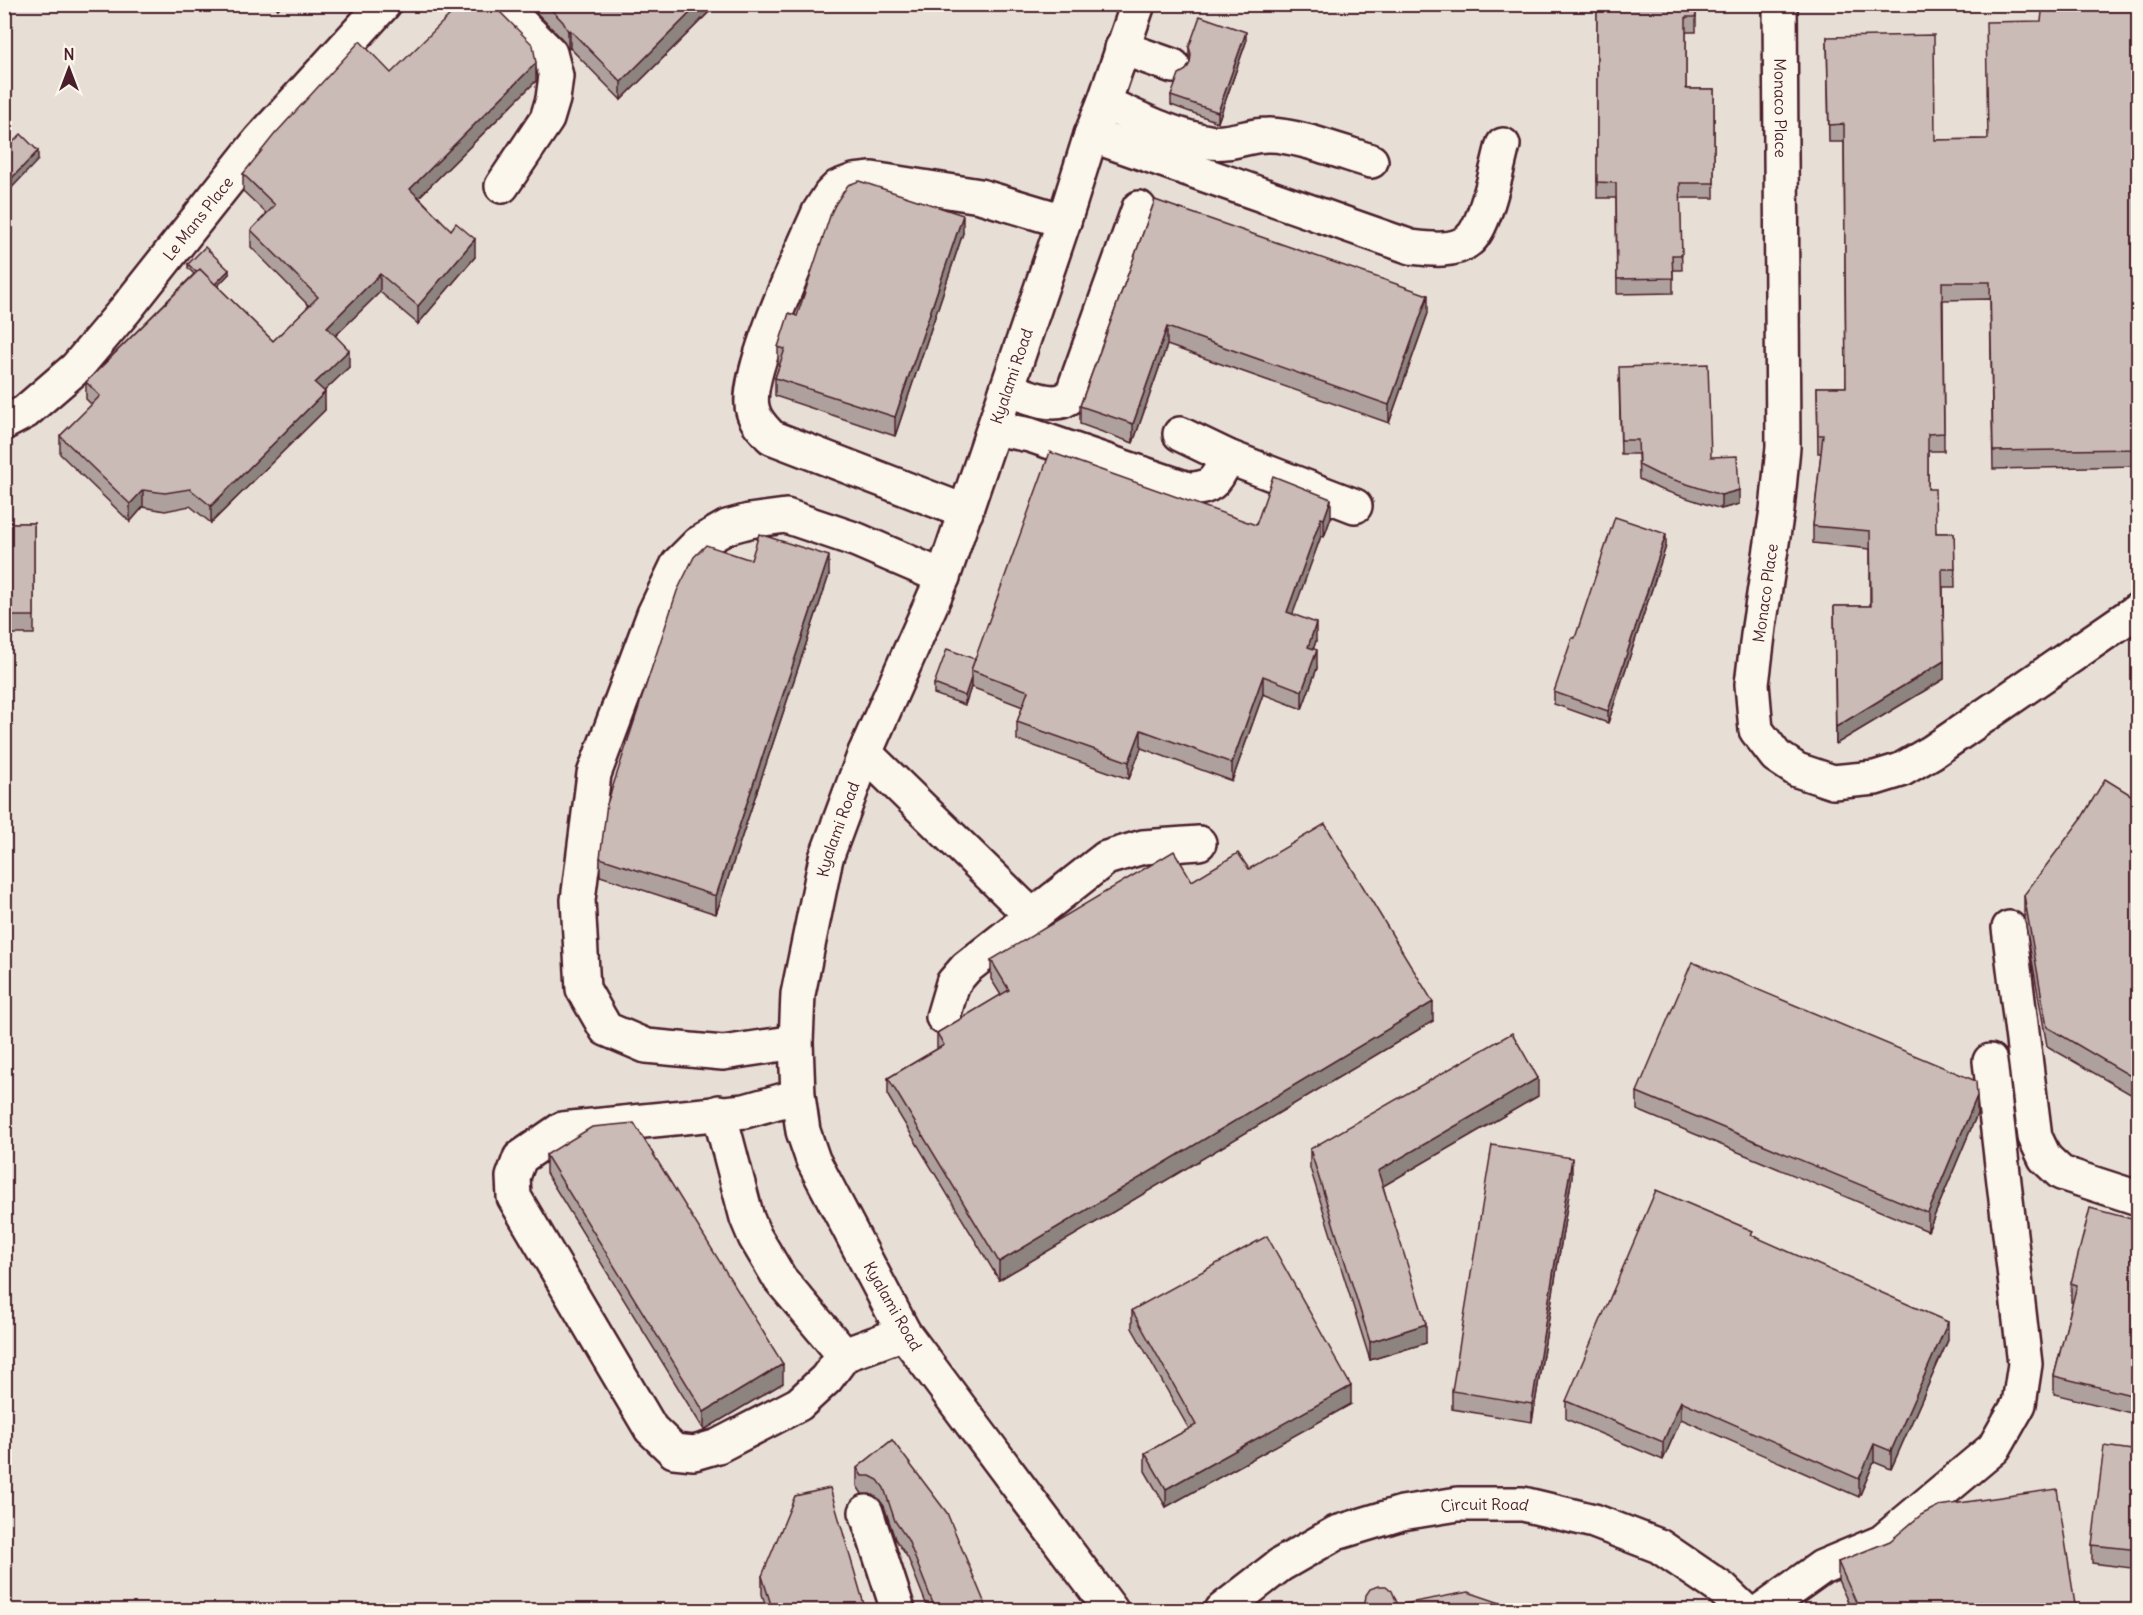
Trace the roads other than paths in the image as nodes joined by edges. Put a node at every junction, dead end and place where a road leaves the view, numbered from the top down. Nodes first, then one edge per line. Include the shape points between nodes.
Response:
1 (384, 4) edge
2 (501, 4) edge
3 (1138, 4) edge
4 (1780, 4) edge
5 (1122, 48) junction
6 (1173, 66) dead end
7 (1104, 104) junction
8 (1091, 135) junction
9 (1503, 145) dead end
10 (1371, 161) dead end
11 (502, 186) dead end
12 (1139, 208) dead end
13 (1064, 221) junction
14 (1007, 389) junction
15 (4, 423) edge
16 (994, 428) junction
17 (1180, 434) dead end
18 (1228, 457) junction
19 (1355, 506) dead end
20 (966, 512) junction
21 (943, 577) junction
22 (2139, 610) edge
23 (865, 753) junction
24 (1200, 843) dead end
25 (1032, 915) junction
26 (2009, 928) dead end
27 (943, 1017) dead end
28 (796, 1042) junction
29 (1990, 1061) dead end
30 (798, 1096) junction
31 (719, 1112) junction
32 (2139, 1198) edge
33 (904, 1333) junction
34 (843, 1355) junction
35 (866, 1512) dead end
36 (898, 1611) edge
37 (1111, 1611) edge
38 (1222, 1611) edge
39 (1744, 1611) edge
40 (1762, 1611) edge

1 - 15 lane, Le Mans Place via 260,140 76,368 25,412
2 - 11 lane via 550,53 556,76 547,119
3 - 5 lane, Kyalami Road
4 - 22 lane, Monaco Place via 1783,447 1752,684 1756,730 1776,756 1797,770 1833,782 1875,778 1901,770
5 - 6 lane
5 - 7 lane, Kyalami Road
7 - 8 lane, Kyalami Road
7 - 10 lane via 1205,141 1231,143 1270,134
8 - 9 lane via 1411,247 1434,250 1470,240 1485,211
8 - 13 lane, Kyalami Road
12 - 14 lane via 1072,395 1059,402
13 - 14 lane, Kyalami Road
13 - 20 lane via 980,196 881,179 838,187 819,212 765,342 752,388 752,410 771,437
14 - 16 lane, Kyalami Road
16 - 18 lane via 1030,435 1188,489 1212,484
16 - 20 lane, Kyalami Road
17 - 18 lane
18 - 19 lane
20 - 21 lane, Kyalami Road
21 - 23 lane, Kyalami Road
21 - 28 lane via 857,540 786,516 728,527 699,543 678,564 654,615 594,774 578,900 583,989 606,1029 646,1046 723,1053
23 - 25 lane
23 - 28 lane, Kyalami Road via 826,858 798,994
24 - 25 lane via 1143,847 1106,858
25 - 27 lane via 952,983
26 - 32 lane via 2035,1137 2045,1158 2061,1173
28 - 30 lane, Kyalami Road
29 - 40 lane via 2025,1364 2019,1404 1994,1448 1882,1542 1822,1567
30 - 31 lane via 745,1111
30 - 33 lane, Kyalami Road via 803,1131 813,1160
31 - 34 lane via 755,1237 780,1279
31 - 34 lane via 562,1129 520,1158 513,1177 514,1197 651,1429 674,1451 694,1453 718,1446 799,1404 826,1379
33 - 34 lane
33 - 37 lane, Kyalami Road
35 - 36 lane
38 - 39 lane, Circuit Road via 1280,1565 1336,1533 1402,1513 1458,1504 1523,1504 1594,1521 1659,1546 1722,1588

